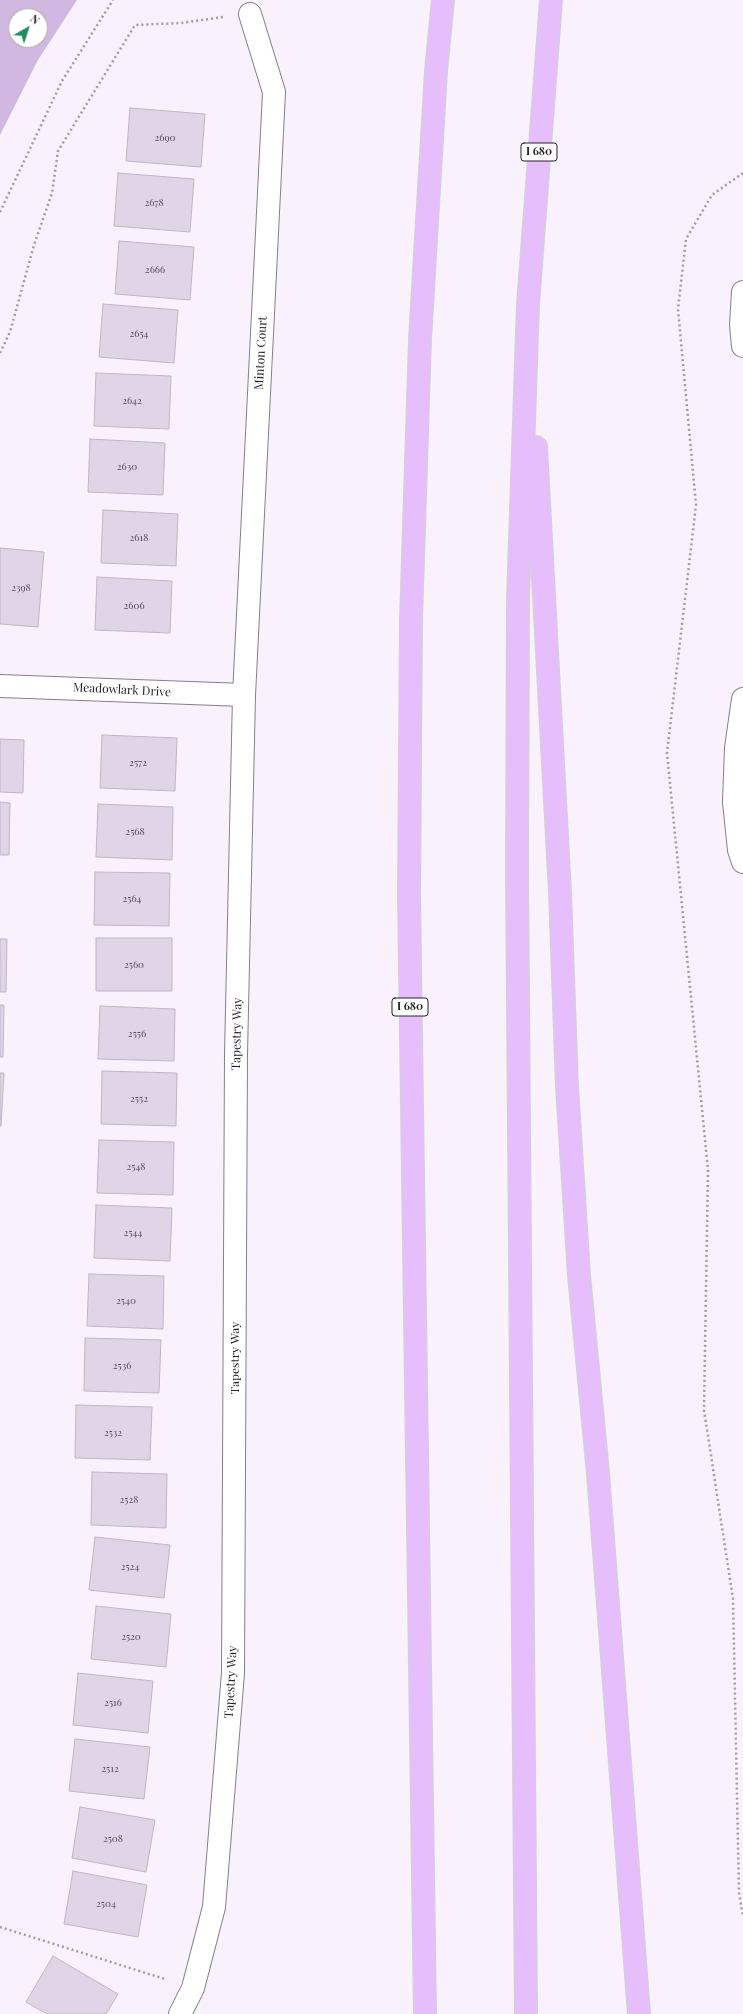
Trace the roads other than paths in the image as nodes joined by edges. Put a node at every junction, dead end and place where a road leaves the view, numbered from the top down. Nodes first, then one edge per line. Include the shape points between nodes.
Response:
1 (443, 0) edge
2 (550, 0) edge
3 (250, 14) road end
4 (743, 292) edge
5 (528, 304) junction
6 (743, 346) edge
7 (0, 686) edge
8 (244, 695) junction
9 (743, 700) edge
10 (743, 862) edge
11 (180, 2014) edge
12 (425, 2014) edge
13 (526, 2014) edge
14 (639, 2014) edge

1 - 12 highway, I 680 via 436,70 420,339 411,620 409,832
2 - 5 highway, I 680
3 - 8 street, Minton Court via 274,92
4 - 6 street
5 - 13 highway, I 680 via 518,599 517,874
5 - 14 highway via 560,893 567,1087 579,1275 598,1473
7 - 8 street, Meadowlark Drive
8 - 11 street, Tapestry Way via 236,1054 233,1673 214,1907 193,1988
9 - 10 street via 736,748 734,802 739,850

